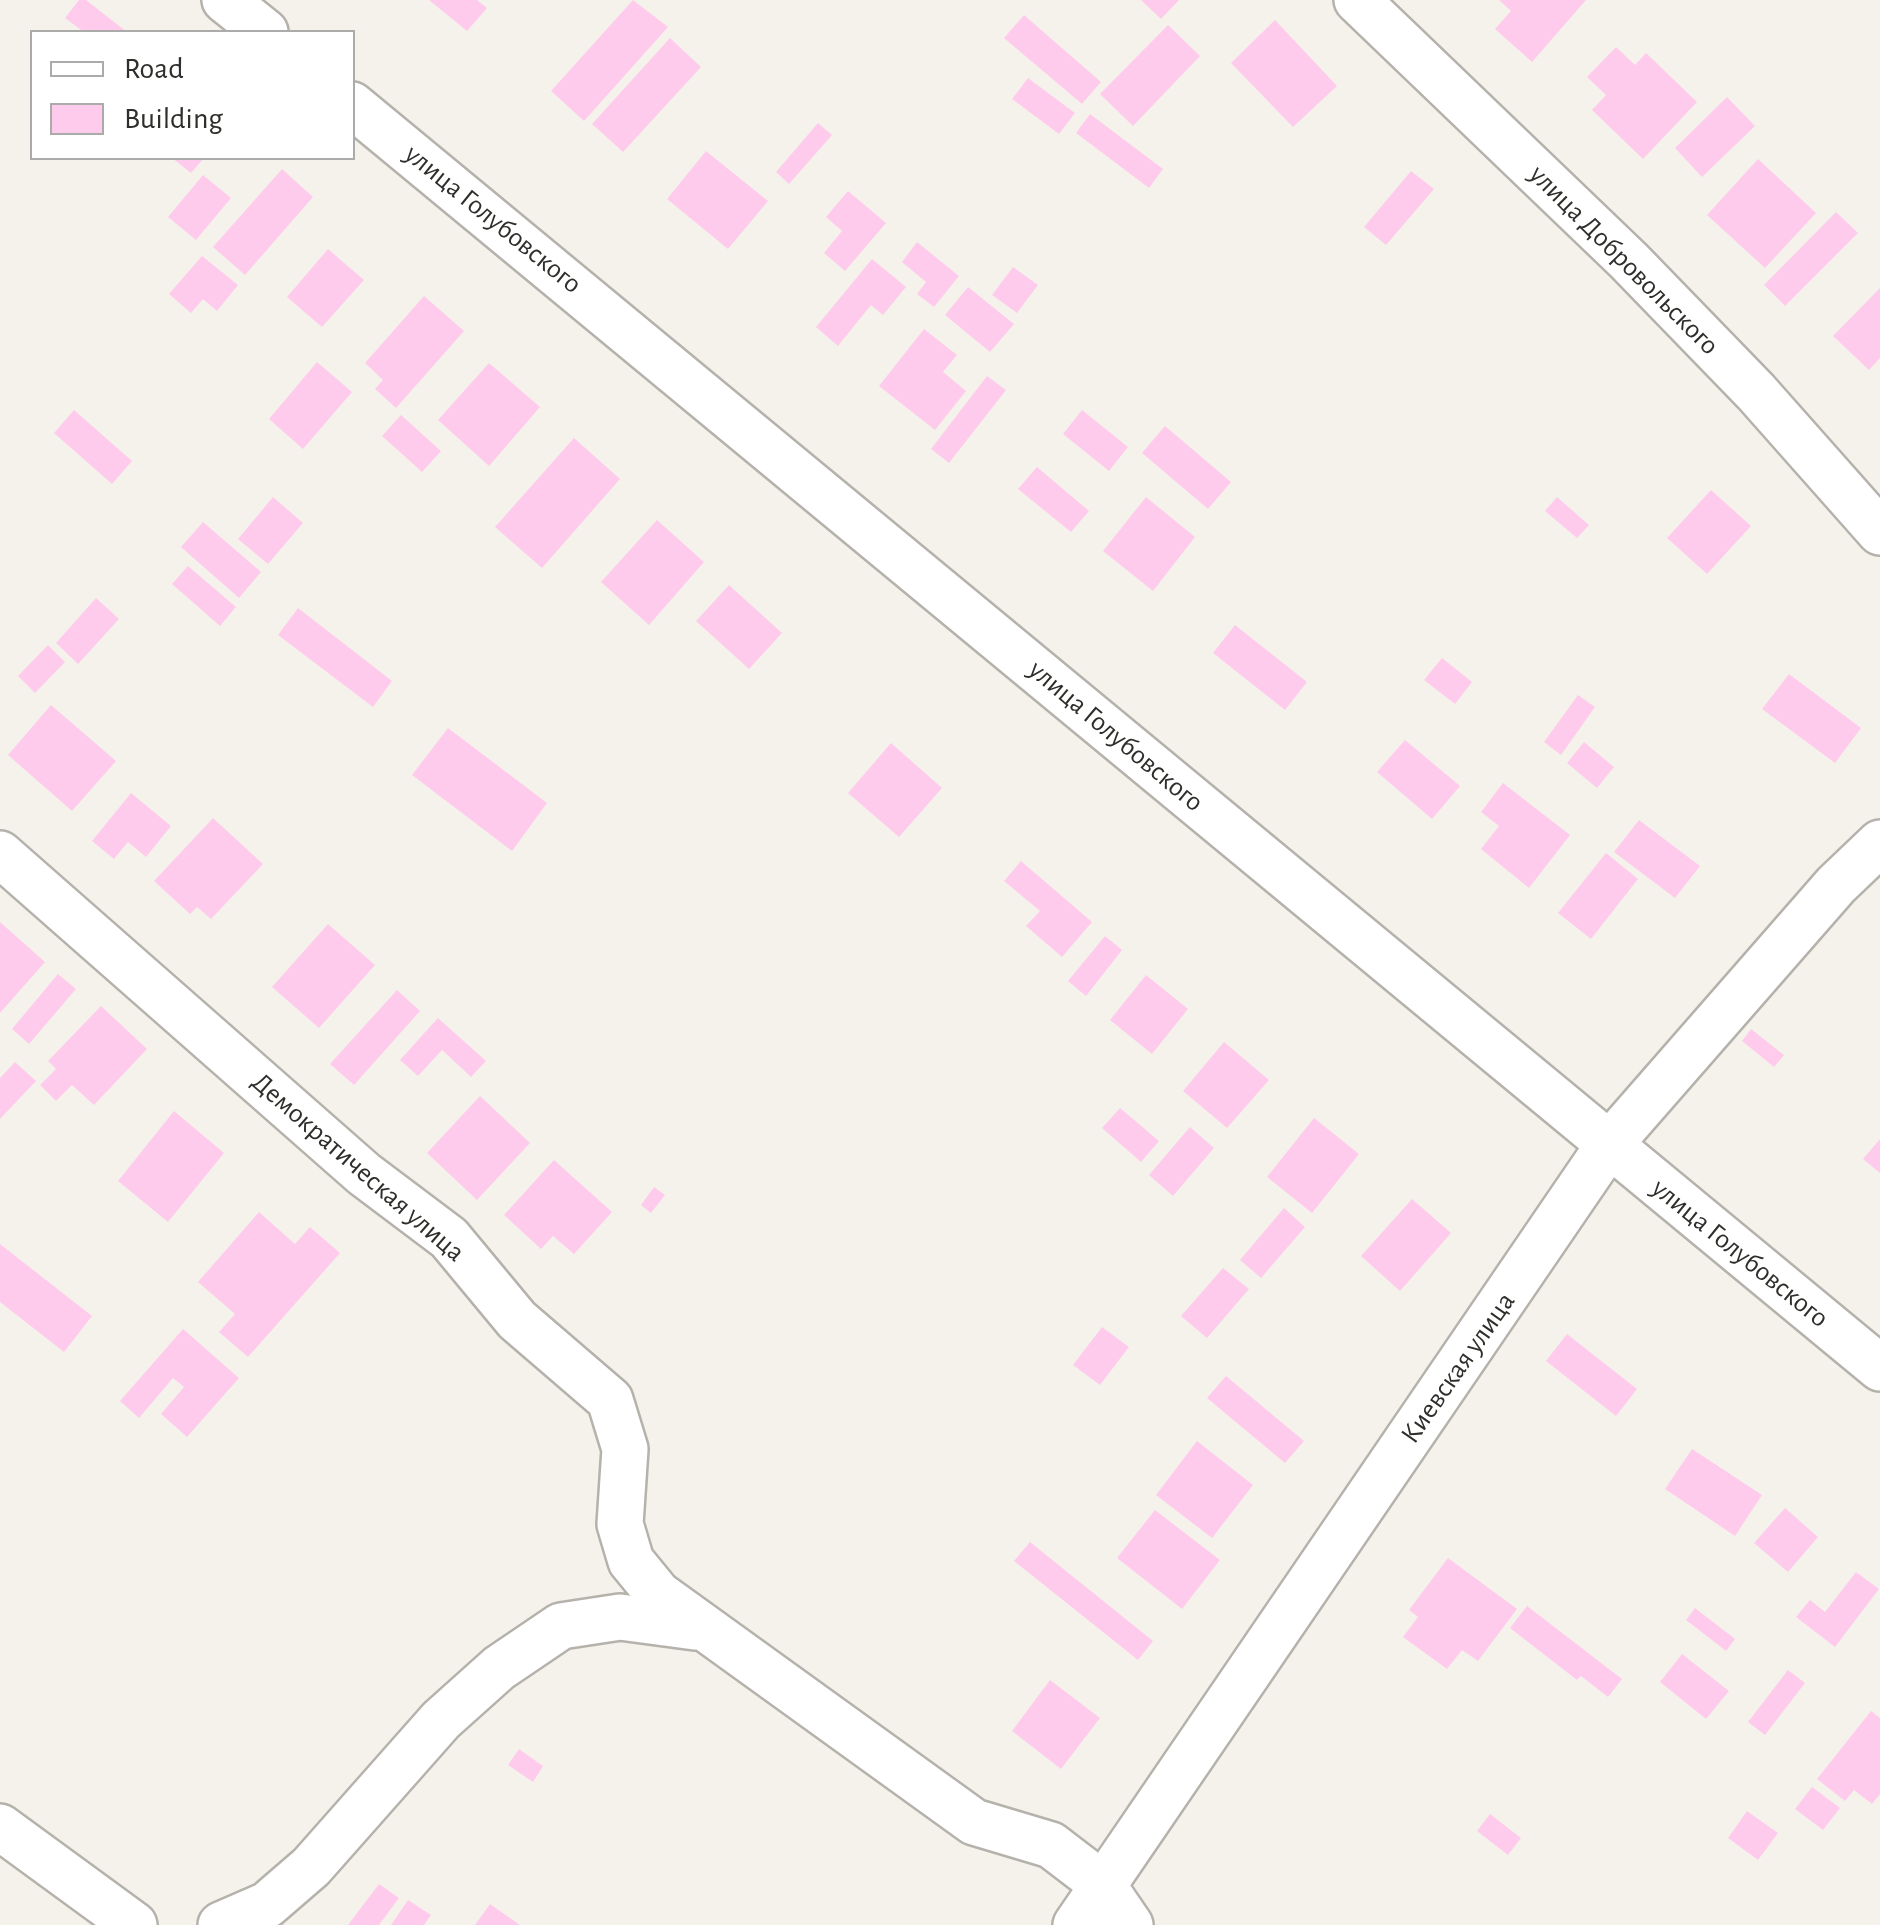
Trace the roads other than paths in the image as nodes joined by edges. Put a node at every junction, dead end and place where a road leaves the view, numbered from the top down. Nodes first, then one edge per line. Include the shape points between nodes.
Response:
1 (225, 0) edge
2 (1357, 0) edge
3 (262, 30) edge
4 (355, 106) edge
5 (1880, 532) edge
6 (1880, 842) edge
7 (0, 854) edge
8 (1608, 1146) junction
9 (1880, 1368) edge
10 (706, 1630) junction
11 (0, 1827) edge
12 (1102, 1884) junction
13 (134, 1925) edge
14 (221, 1925) edge
15 (1076, 1925) edge
16 (1130, 1925) edge

1 - 3 street
2 - 5 street, улица Добровольского via 1629,260
4 - 8 street, улица Голубовского
6 - 8 street, Киевская улица
7 - 10 street, Демократическая улица via 364,1174 449,1238 517,1320 610,1400 625,1449 620,1524 631,1561 658,1594
8 - 9 street, улица Голубовского
8 - 12 street, Киевская улица
10 - 12 street, Демократическая улица via 974,1822 1050,1845
10 - 14 street via 620,1617 560,1626 441,1720 296,1880 267,1905
11 - 13 street
12 - 15 street, Киевская улица
12 - 16 street, Демократическая улица

